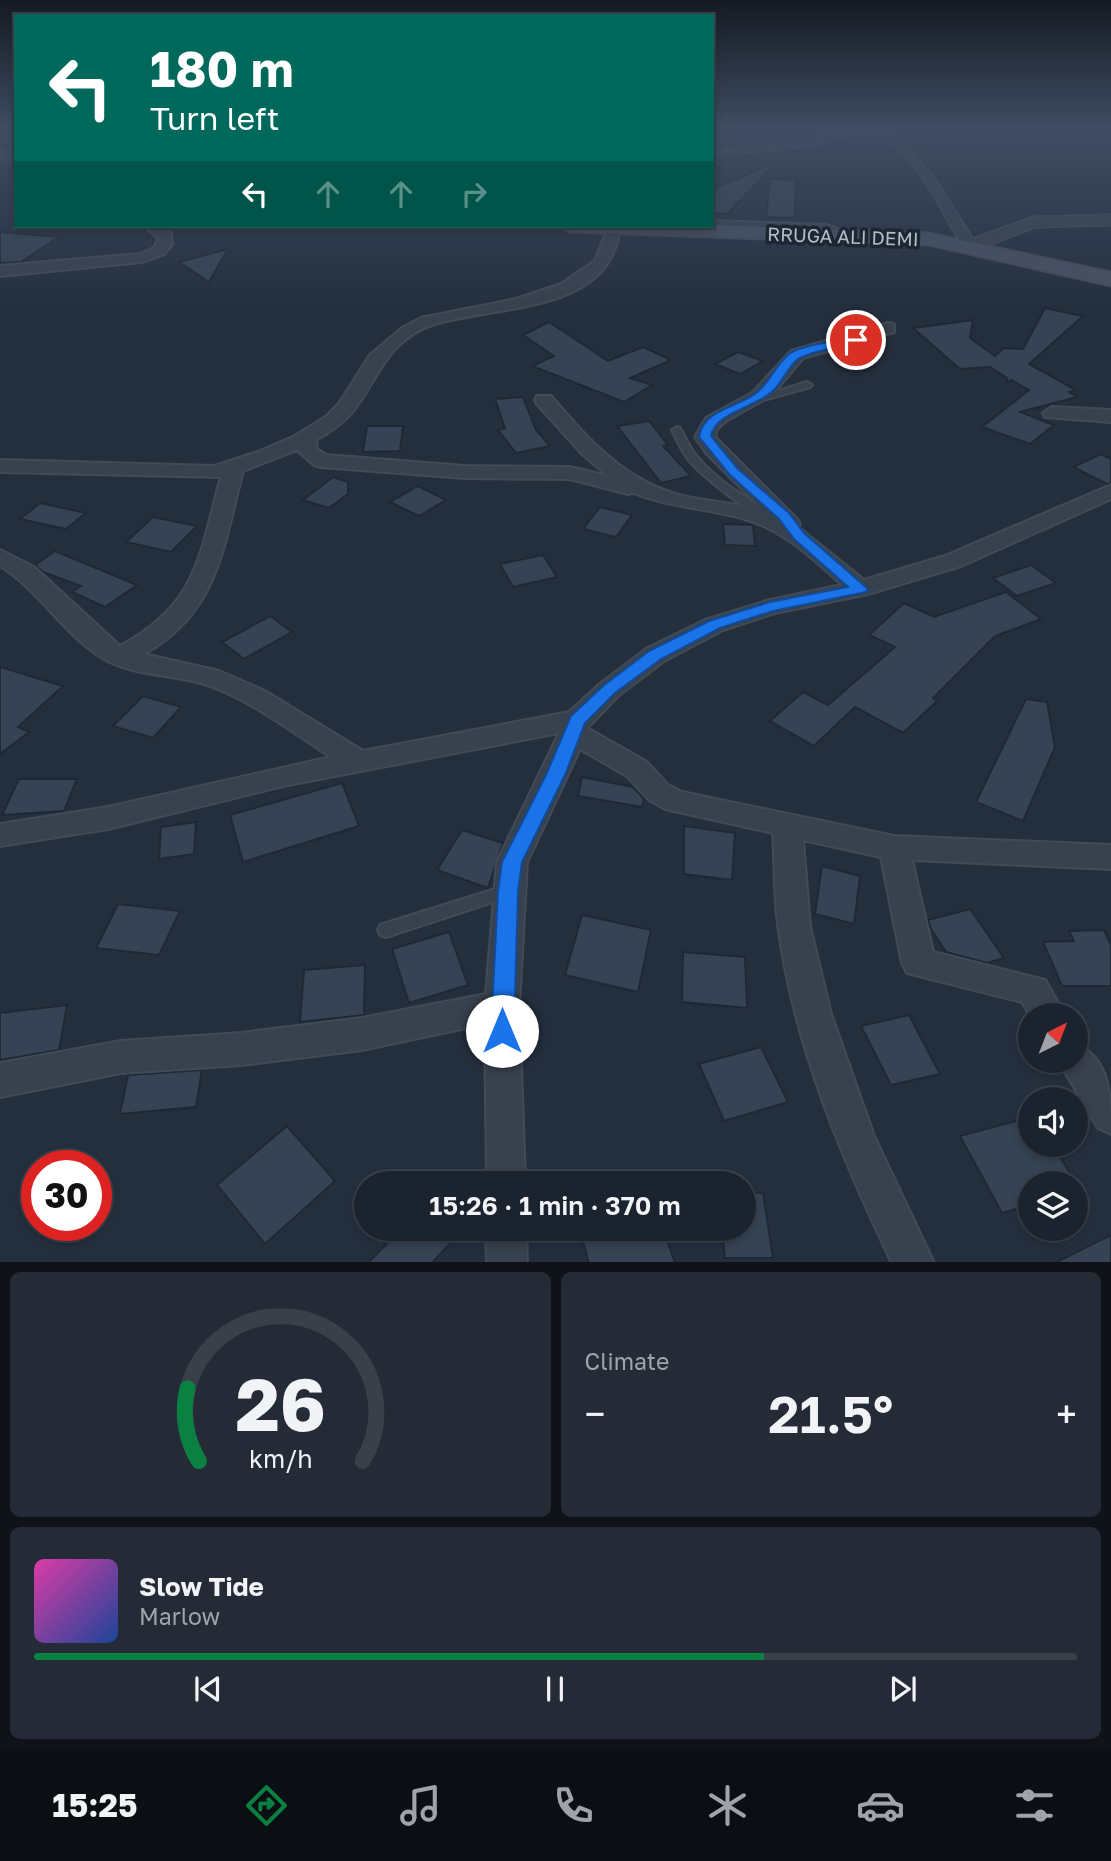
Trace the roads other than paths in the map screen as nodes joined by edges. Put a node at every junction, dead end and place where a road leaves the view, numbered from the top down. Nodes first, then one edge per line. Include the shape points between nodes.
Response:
1 (935, 189) edge
2 (1111, 220) edge
3 (714, 223) edge
4 (153, 228) edge
5 (599, 228) edge
6 (614, 229) junction
7 (853, 235) junction
8 (970, 246) junction
9 (0, 271) edge
10 (1111, 279) edge
11 (888, 328) dead end
12 (807, 385) dead end
13 (758, 398) junction
14 (544, 400) dead end
15 (1052, 413) dead end
16 (1111, 416) edge
17 (677, 430) dead end
18 (306, 436) junction
19 (0, 466) edge
20 (233, 469) junction
21 (643, 491) junction
22 (1111, 491) edge
23 (799, 536) junction
24 (0, 557) edge
25 (860, 589) junction
26 (120, 657) junction
27 (575, 726) junction
28 (361, 763) junction
29 (787, 825) junction
30 (0, 835) edge
31 (894, 848) junction
32 (1111, 857) edge
33 (508, 891) junction
34 (386, 930) dead end
35 (1041, 1003) edge
36 (502, 1006) junction
37 (1084, 1073) edge
38 (0, 1080) edge
39 (1111, 1116) edge
40 (506, 1171) edge
41 (506, 1241) edge
42 (507, 1262) edge
43 (914, 1262) edge

1 - 8 street
2 - 8 street via 1033,222
3 - 7 lane via 826,228
4 - 9 street via 166,237 165,244 142,258
5 - 6 main road, RRUGA ALI DEMI
6 - 7 main road, RRUGA ALI DEMI
6 - 18 street via 601,263 576,281 540,295 427,321 393,340 364,375 346,408
7 - 8 main road, RRUGA ALI DEMI
8 - 10 main road, RRUGA ALI DEMI
11 - 13 street via 795,355
12 - 13 lane
13 - 23 street via 716,418 706,427 705,437
14 - 21 street via 600,462
15 - 16 street
17 - 23 lane via 680,443 716,480
18 - 20 street
18 - 21 street via 307,451 321,461 464,472 570,473
19 - 20 street
20 - 26 street via 208,565 189,604 173,624
21 - 23 street via 747,511
22 - 25 street via 953,561
23 - 25 street
24 - 26 street via 26,572 104,648
25 - 27 street via 770,607 714,625 655,655 609,690
26 - 28 street via 210,677 256,697
27 - 28 street
27 - 29 street via 675,801
27 - 33 street via 512,862
28 - 30 street via 283,776 108,818
29 - 31 street
29 - 43 street via 794,925 830,1069 857,1144
31 - 32 street
31 - 35 street via 919,963 1033,990
33 - 34 lane
33 - 36 street
36 - 38 street via 362,1034 121,1057
36 - 40 street
37 - 39 street
41 - 42 street

